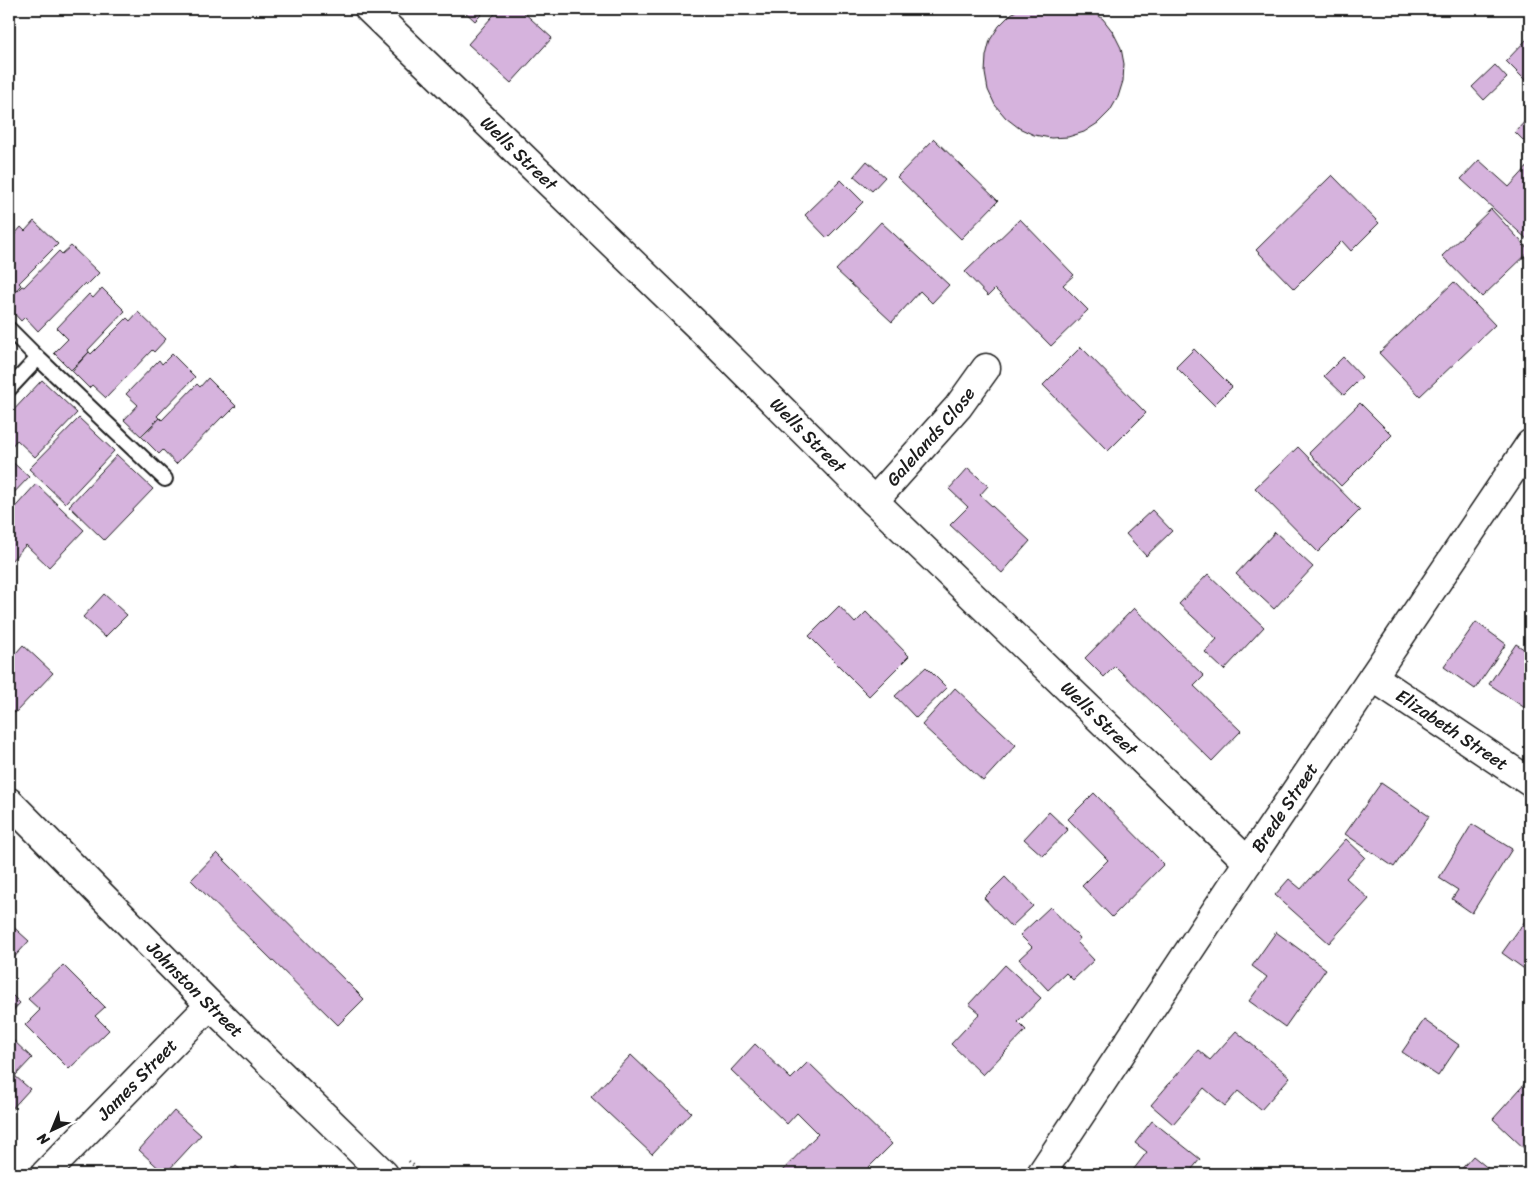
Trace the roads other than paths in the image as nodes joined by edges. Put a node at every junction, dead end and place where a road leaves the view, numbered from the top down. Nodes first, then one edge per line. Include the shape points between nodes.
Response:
1 (369, 9) edge
2 (9, 329) edge
3 (38, 358) junction
4 (986, 368) dead end
5 (9, 389) edge
6 (1530, 444) edge
7 (165, 479) dead end
8 (874, 501) junction
9 (1373, 677) junction
10 (1530, 782) edge
11 (9, 802) edge
12 (1248, 862) junction
13 (210, 1005) junction
14 (45, 1174) edge
15 (384, 1174) edge
16 (1041, 1174) edge

1 - 8 street, Wells Street via 697,325
2 - 3 lane
3 - 5 lane
3 - 7 lane
4 - 8 street, Galelands Close via 958,407
6 - 9 street, Brede Street
8 - 12 street, Wells Street
9 - 10 street, Elizabeth Street
9 - 12 street, Brede Street
11 - 13 street, Johnston Street
12 - 16 street, Brede Street
13 - 14 street, James Street
13 - 15 street, Johnston Street

